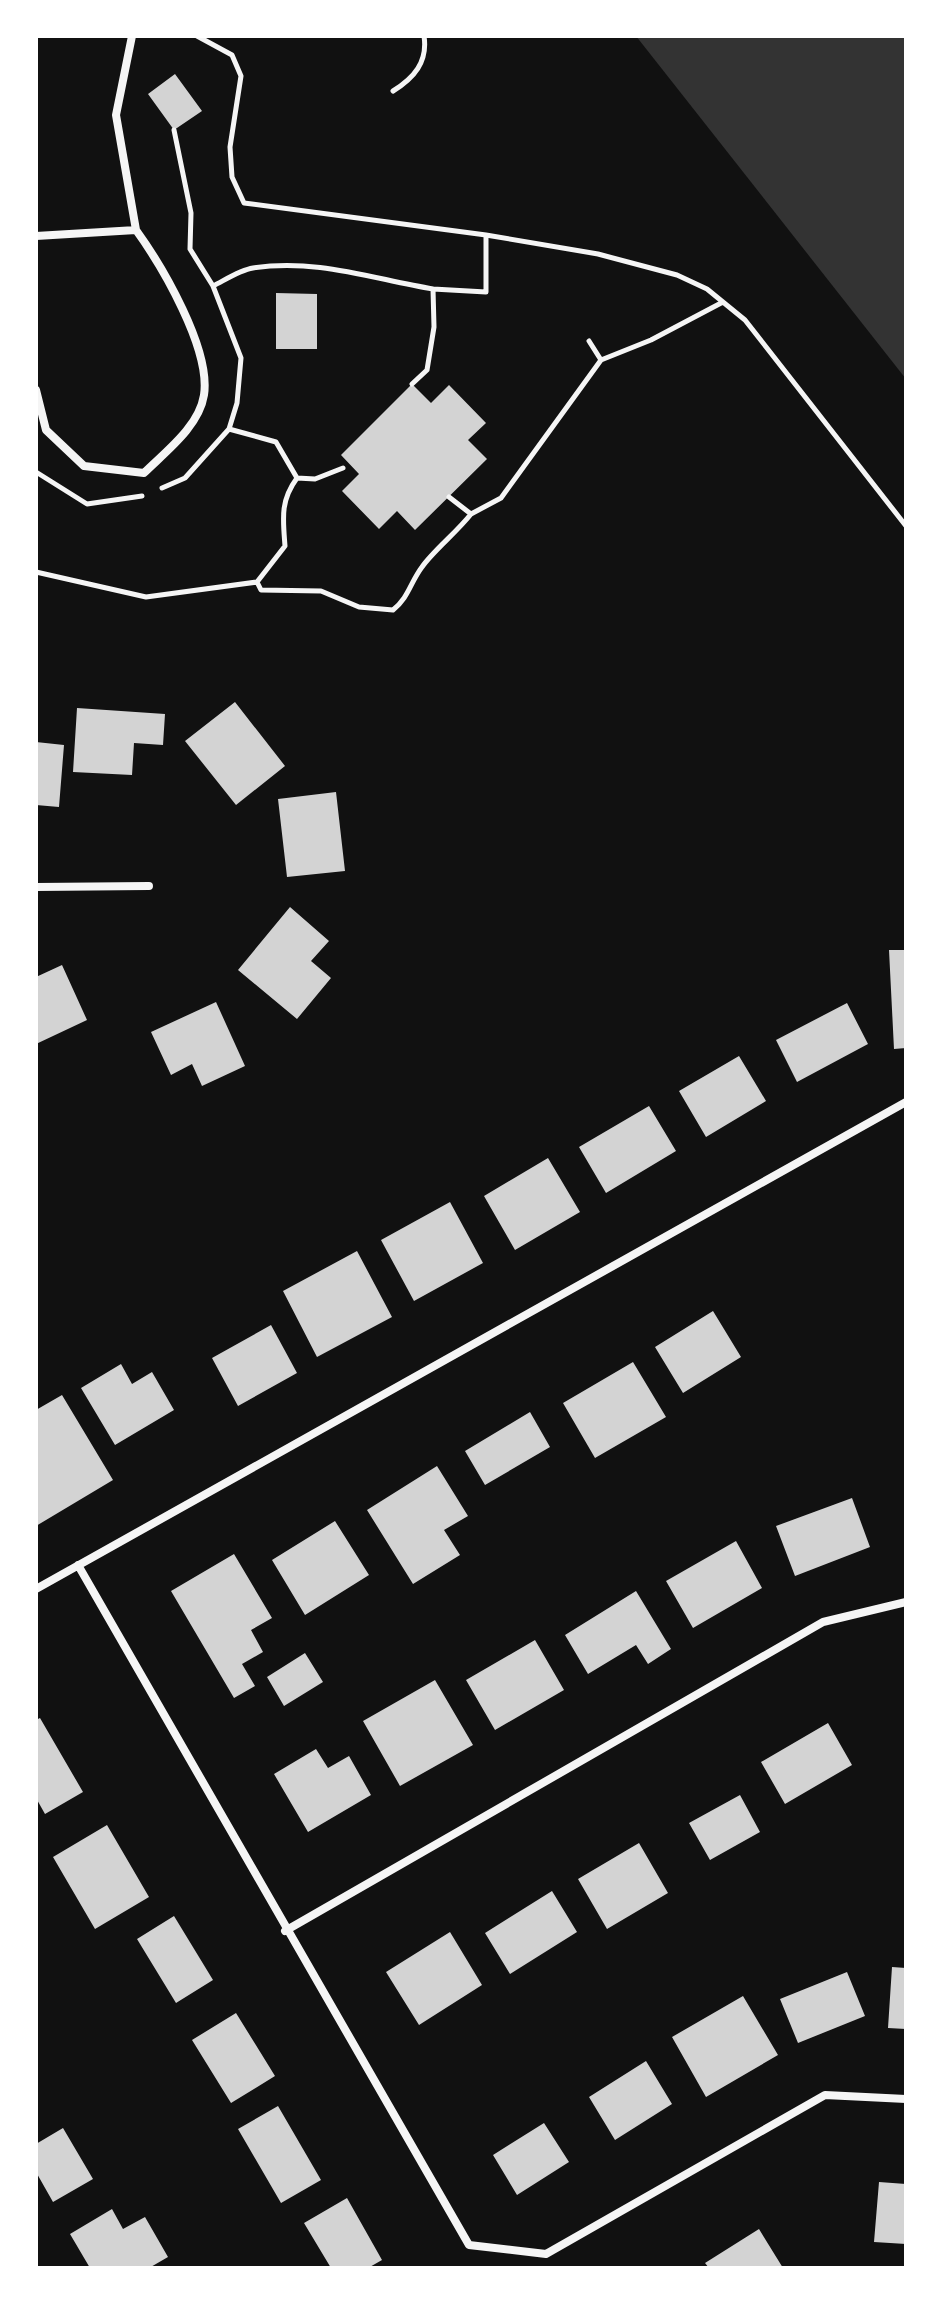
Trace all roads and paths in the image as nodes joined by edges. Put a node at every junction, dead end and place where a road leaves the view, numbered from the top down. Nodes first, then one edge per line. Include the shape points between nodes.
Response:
1 (132, 36) edge
2 (197, 36) edge
3 (424, 36) edge
4 (393, 91) dead end
5 (174, 130) dead end
6 (136, 230) junction
7 (486, 235) junction
8 (36, 236) edge
9 (213, 286) junction
10 (433, 289) junction
11 (723, 302) junction
12 (589, 341) dead end
13 (601, 360) junction
14 (412, 384) dead end
15 (36, 390) edge
16 (343, 468) dead end
17 (297, 478) junction
18 (449, 497) dead end
19 (471, 514) junction
20 (906, 526) edge
21 (36, 572) edge
22 (257, 582) junction
23 (149, 886) dead end
24 (36, 887) edge
25 (906, 1102) edge
26 (78, 1565) junction
27 (36, 1589) edge
28 (906, 1602) edge
29 (285, 1931) junction
30 (906, 2099) edge

1 - 6 street via 116,115
2 - 7 path via 232,55 241,76 230,147 232,177 244,203
3 - 4 path via 426,50 413,79
5 - 9 path via 191,213 190,249
6 - 8 street
6 - 15 street via 161,265 198,347 204,395 189,428 144,473 84,466 46,430
7 - 10 path via 486,292
7 - 11 path via 598,254 677,275
9 - 10 path via 250,268 301,266 346,268 376,280
9 - 17 path via 241,358 229,429 276,442
10 - 14 path via 427,370
11 - 13 path
11 - 20 path via 745,320
12 - 13 path
13 - 19 path via 501,498
16 - 17 path via 315,479
17 - 22 path via 285,494 285,546
18 - 19 path
19 - 22 path via 422,566 407,599 393,610 359,607 321,591 261,590
21 - 22 path via 146,597
23 - 24 street
25 - 26 street
26 - 27 street
26 - 29 street
28 - 29 street via 823,1622
29 - 30 street via 469,2245 546,2254 825,2095

